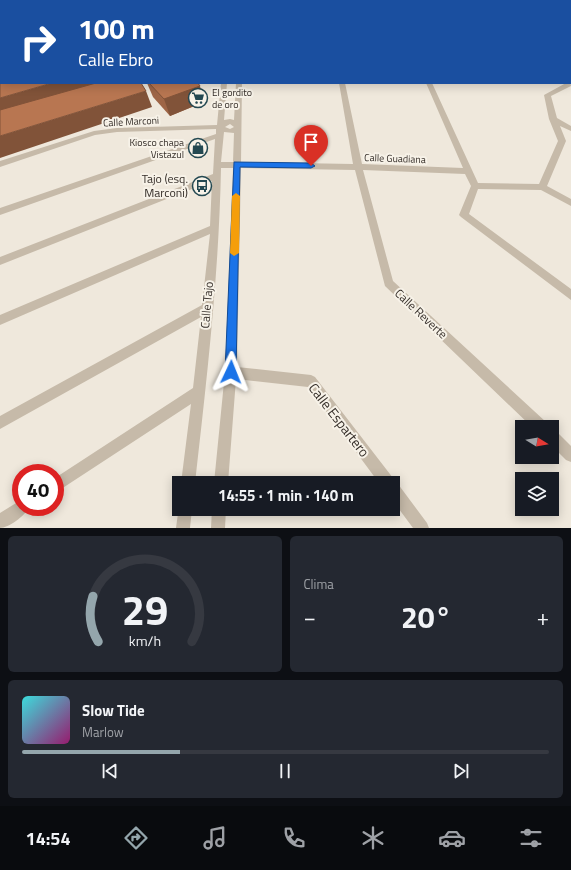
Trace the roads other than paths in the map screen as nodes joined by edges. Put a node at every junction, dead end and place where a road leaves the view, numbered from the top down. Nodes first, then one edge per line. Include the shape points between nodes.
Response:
1 (224, 84) edge
2 (239, 84) edge
3 (342, 84) edge
4 (429, 84) edge
5 (569, 84) edge
6 (554, 119) junction
7 (238, 127) junction
8 (571, 129) edge
9 (220, 131) junction
10 (0, 164) edge
11 (237, 164) junction
12 (217, 165) junction
13 (358, 167) junction
14 (469, 171) junction
15 (217, 176) junction
16 (475, 186) junction
17 (542, 187) junction
18 (571, 202) edge
19 (0, 212) edge
20 (215, 228) junction
21 (0, 261) edge
22 (571, 295) edge
23 (207, 308) junction
24 (0, 320) edge
25 (231, 372) junction
26 (199, 391) junction
27 (534, 420) edge
28 (0, 423) edge
29 (559, 444) edge
30 (571, 455) edge
31 (189, 476) edge
32 (222, 476) edge
33 (383, 476) edge
34 (64, 480) edge
35 (400, 499) edge
36 (12, 514) edge
37 (184, 516) edge
38 (219, 516) edge
39 (0, 522) edge
40 (183, 528) edge
41 (218, 528) edge
42 (422, 528) edge

1 - 9 street, Calle Tajo
2 - 7 street, Calle Tajo
3 - 13 street, Calle Guadiana
4 - 14 street
5 - 6 street via 547,95
6 - 8 street
6 - 17 street via 562,141
7 - 9 street via 230,132
7 - 11 street, Calle Tajo
9 - 10 street, Calle Marconi via 117,130 94,133
9 - 12 street, Calle Tajo
9 - 19 street
11 - 12 street
11 - 13 street
11 - 25 street, Calle Tajo
12 - 15 street, Calle Tajo
13 - 14 street, Calle Guadiana
13 - 27 street, Calle Reverte via 388,283
14 - 16 street
15 - 20 street, Calle Tajo
15 - 21 street
16 - 17 street
16 - 22 street via 464,215
17 - 18 street
20 - 23 street, Calle Tajo
20 - 24 street
23 - 26 street, Calle Tajo
23 - 28 street
25 - 32 street, Calle Tajo
25 - 33 street, Calle Espartero via 311,381
26 - 31 street, Calle Tajo
26 - 34 street
29 - 30 street
35 - 42 street
36 - 39 street
37 - 40 street
38 - 41 street

